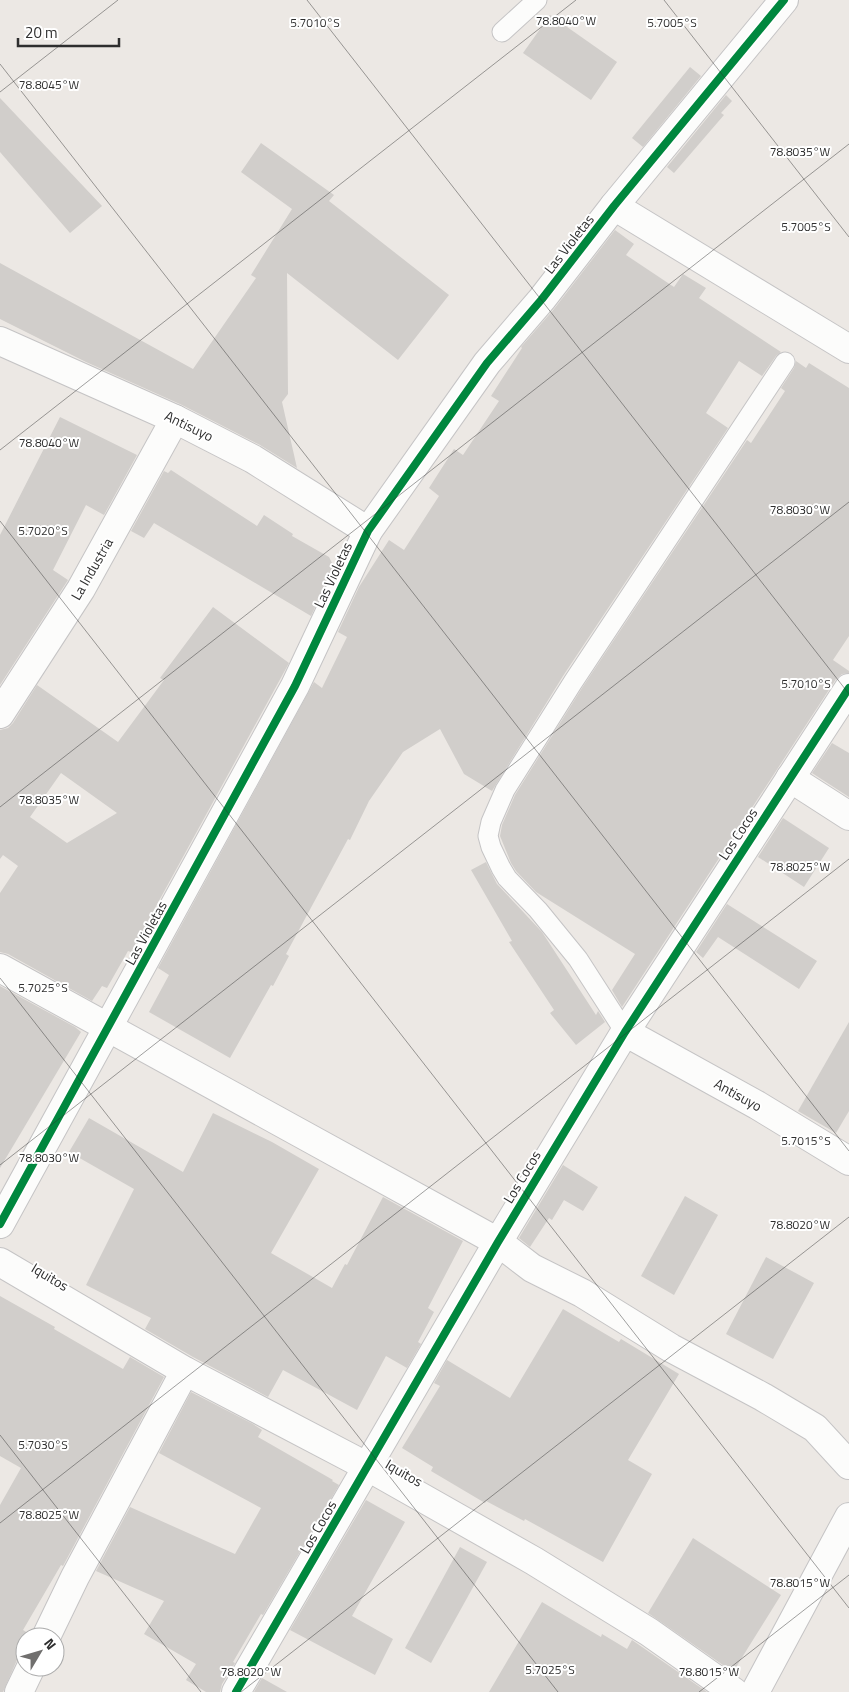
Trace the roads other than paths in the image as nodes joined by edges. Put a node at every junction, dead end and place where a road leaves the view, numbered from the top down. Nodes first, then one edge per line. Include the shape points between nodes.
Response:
1 (537, 0) edge
2 (784, 0) edge
3 (502, 32) dead end
4 (614, 206) junction
5 (0, 341) edge
6 (849, 349) edge
7 (785, 362) dead end
8 (175, 419) junction
9 (368, 531) junction
10 (849, 688) edge
11 (0, 714) edge
12 (790, 778) junction
13 (849, 816) edge
14 (0, 968) edge
15 (108, 1028) junction
16 (625, 1032) junction
17 (849, 1161) edge
18 (0, 1224) edge
19 (498, 1242) junction
20 (0, 1262) edge
21 (185, 1371) junction
22 (849, 1466) edge
23 (368, 1467) junction
24 (849, 1517) edge
25 (51, 1627) edge
26 (26, 1677) edge
27 (19, 1692) edge
28 (236, 1692) edge
29 (734, 1692) edge
30 (755, 1692) edge

1 - 3 lane
2 - 4 street, Las Violetas
4 - 6 street
4 - 9 street, Las Violetas via 542,299 487,363
5 - 8 street, Antisuyo
7 - 16 lane via 573,682 505,790 491,822 488,836 507,878 578,959
8 - 9 street, Antisuyo via 252,459
8 - 11 street, La Industria via 81,590
9 - 15 street, Las Violetas via 295,686
10 - 12 street, Los Cocos
12 - 13 street
12 - 16 street, Los Cocos
14 - 15 street
15 - 18 street, Las Violetas
15 - 19 street
16 - 17 street, Antisuyo via 757,1105
16 - 19 street, Los Cocos
19 - 22 street via 532,1268 582,1293 671,1348 815,1428
19 - 23 street, Los Cocos
20 - 21 street, Iquitos
21 - 23 street, Iquitos
21 - 25 street
23 - 28 street, Los Cocos
23 - 29 street, Iquitos via 534,1560 649,1632
24 - 30 street
26 - 27 street

